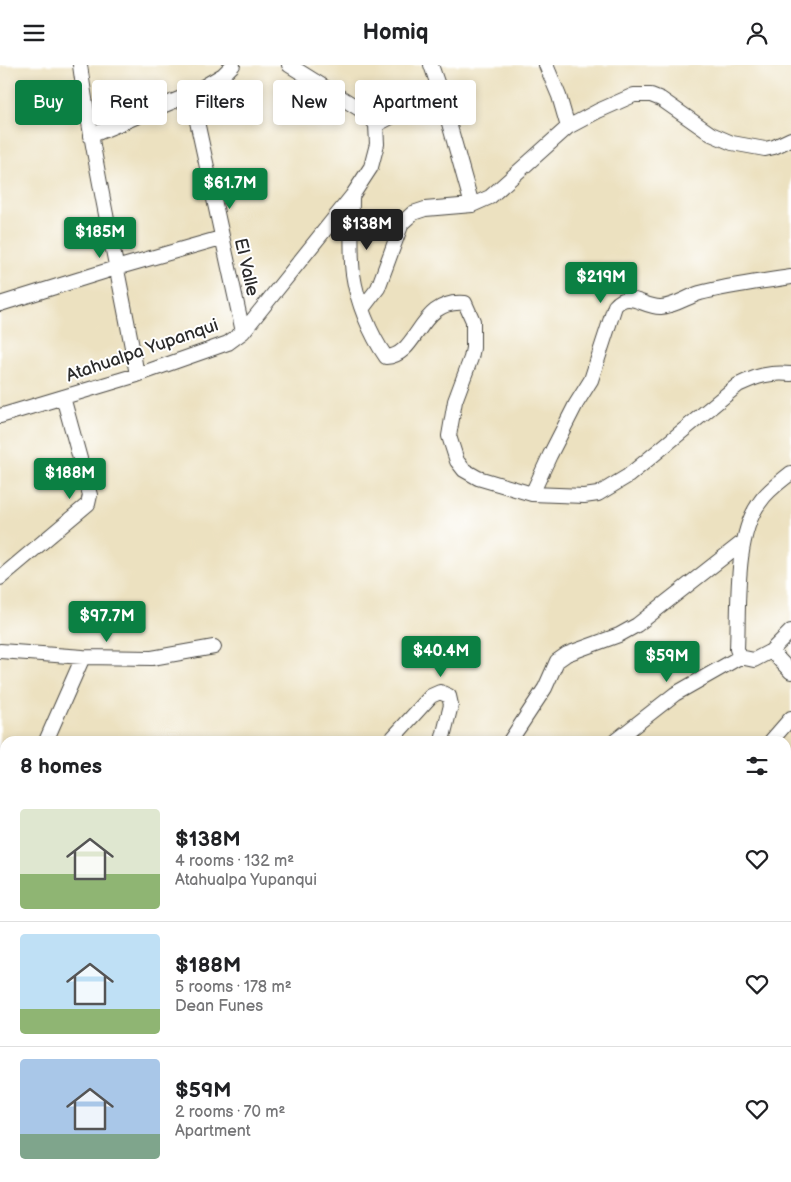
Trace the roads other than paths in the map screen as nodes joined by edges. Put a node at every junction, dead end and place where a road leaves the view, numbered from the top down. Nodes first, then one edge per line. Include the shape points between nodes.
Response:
1 (80, 65) edge
2 (233, 65) edge
3 (289, 65) edge
4 (432, 65) edge
5 (546, 65) edge
6 (214, 80) edge
7 (437, 80) edge
8 (177, 99) edge
9 (355, 106) edge
10 (197, 125) edge
11 (376, 125) edge
12 (450, 125) edge
13 (568, 127) junction
14 (90, 136) junction
15 (791, 139) edge
16 (352, 196) junction
17 (472, 205) junction
18 (221, 238) junction
19 (116, 268) junction
20 (791, 277) edge
21 (0, 304) edge
22 (362, 309) junction
23 (243, 332) junction
24 (791, 374) edge
25 (137, 375) junction
26 (63, 397) junction
27 (0, 416) edge
28 (791, 473) edge
29 (532, 494) junction
30 (744, 541) junction
31 (0, 578) edge
32 (791, 631) edge
33 (214, 647) dead end
34 (0, 651) edge
35 (771, 651) junction
36 (83, 657) junction
37 (740, 657) junction
38 (791, 672) edge
39 (791, 718) edge
40 (48, 736) edge
41 (395, 736) edge
42 (443, 736) edge
43 (513, 736) edge
44 (621, 736) edge
45 (775, 736) edge

1 - 14 street
2 - 6 street
3 - 9 street
4 - 7 street
5 - 13 street
8 - 14 street
10 - 18 street, El Valle
11 - 16 street, Atahualpa Yupanqui via 377,144 371,167
12 - 17 street
13 - 15 street via 634,95 651,95 662,99 711,134 732,143 765,149
13 - 17 street via 490,197
14 - 19 street
16 - 22 street via 353,273
16 - 23 street, Atahualpa Yupanqui
17 - 22 street via 425,209 413,213 402,223 378,288
18 - 19 street
18 - 23 street, El Valle
19 - 21 street
19 - 25 street
20 - 29 street via 731,285 668,306 658,307 628,298 620,301 615,307 591,380
22 - 29 street via 379,347 386,357 395,357 439,307 455,302 465,303 473,321 473,348 455,401 449,436 451,445 464,470 478,478
23 - 25 street, Atahualpa Yupanqui via 228,343
24 - 29 street via 754,377 738,385 628,476 598,494
25 - 26 street, Atahualpa Yupanqui
26 - 27 street, Atahualpa Yupanqui
26 - 31 street via 90,495 88,504
28 - 30 street via 759,503
30 - 37 street via 737,649
30 - 43 street via 637,625 557,661 544,689
32 - 35 street
33 - 36 street via 152,658
34 - 36 street
35 - 37 street via 754,660
35 - 38 street
36 - 40 street
37 - 44 street via 676,694
39 - 45 street
41 - 42 street via 431,696 440,692 449,697 451,705

